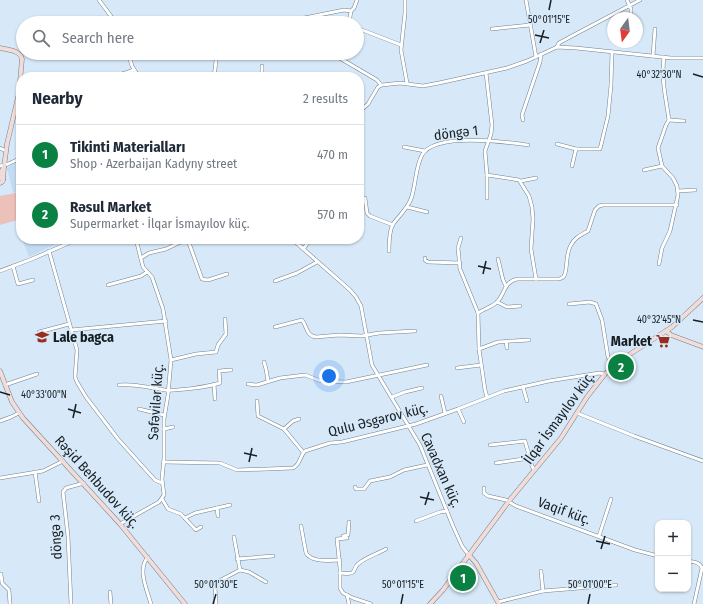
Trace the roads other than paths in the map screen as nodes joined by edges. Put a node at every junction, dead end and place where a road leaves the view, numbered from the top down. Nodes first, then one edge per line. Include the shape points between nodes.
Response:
1 (98, 0) edge
2 (357, 0) edge
3 (405, 0) edge
4 (526, 0) edge
5 (627, 0) edge
6 (640, 0) edge
7 (629, 6) junction
8 (351, 11) junction
9 (630, 12) edge
10 (111, 16) edge
11 (314, 16) edge
12 (350, 16) edge
13 (530, 25) junction
14 (655, 29) dead end
15 (492, 30) dead end
16 (364, 31) edge
17 (401, 45) junction
18 (557, 47) junction
19 (0, 48) edge
20 (16, 52) edge
21 (612, 52) junction
22 (541, 54) junction
23 (653, 56) junction
24 (536, 57) junction
25 (664, 57) junction
26 (703, 58) edge
27 (22, 60) edge
28 (130, 60) edge
29 (216, 60) edge
30 (344, 60) edge
31 (262, 66) dead end
32 (134, 70) joint
33 (21, 72) edge
34 (128, 72) edge
35 (215, 72) edge
36 (262, 72) edge
37 (486, 73) junction
38 (408, 83) junction
39 (381, 85) junction
40 (16, 106) edge
41 (364, 108) edge
42 (524, 120) dead end
43 (669, 120) junction
44 (684, 121) dead end
45 (488, 140) junction
46 (557, 144) dead end
47 (528, 145) dead end
48 (404, 147) dead end
49 (0, 148) edge
50 (576, 149) junction
51 (6, 151) junction
52 (425, 151) junction
53 (16, 160) edge
54 (3, 166) edge
55 (572, 166) dead end
56 (662, 166) junction
57 (644, 170) dead end
58 (487, 175) junction
59 (536, 178) dead end
60 (1, 179) edge
61 (521, 181) junction
62 (0, 187) edge
63 (695, 190) dead end
64 (678, 191) junction
65 (365, 198) dead end
66 (487, 198) dead end
67 (677, 206) junction
68 (407, 207) junction
69 (427, 212) dead end
70 (393, 225) junction
71 (461, 238) dead end
72 (68, 244) edge
73 (137, 244) edge
74 (176, 244) edge
75 (190, 244) edge
76 (298, 244) edge
77 (307, 244) edge
78 (303, 249) junction
79 (49, 251) junction
80 (388, 251) dead end
81 (141, 258) junction
82 (425, 258) dead end
83 (498, 259) dead end
84 (317, 262) junction
85 (460, 262) junction
86 (660, 264) dead end
87 (13, 266) junction
88 (0, 271) edge
89 (147, 272) junction
90 (227, 274) dead end
91 (536, 279) junction
92 (33, 280) dead end
93 (275, 281) dead end
94 (108, 286) dead end
95 (506, 286) junction
96 (703, 298) edge
97 (497, 302) junction
98 (569, 304) dead end
99 (520, 306) dead end
100 (478, 313) junction
101 (225, 319) dead end
102 (166, 321) junction
103 (70, 324) junction
104 (274, 327) dead end
105 (71, 330) junction
106 (415, 331) dead end
107 (666, 331) junction
108 (39, 332) dead end
109 (366, 336) junction
110 (529, 340) dead end
111 (506, 341) junction
112 (703, 347) edge
113 (507, 348) dead end
114 (479, 349) junction
115 (171, 360) junction
116 (264, 362) dead end
117 (427, 365) dead end
118 (481, 365) junction
119 (613, 366) junction
120 (457, 368) dead end
121 (231, 370) dead end
122 (0, 371) edge
123 (38, 374) dead end
124 (605, 374) junction
125 (379, 376) junction
126 (268, 381) junction
127 (214, 384) junction
128 (248, 384) dead end
129 (5, 385) junction
130 (119, 386) dead end
131 (524, 386) junction
132 (422, 388) dead end
133 (169, 390) junction
134 (441, 396) dead end
135 (392, 397) junction
136 (487, 397) junction
137 (215, 399) dead end
138 (257, 401) dead end
139 (527, 401) dead end
140 (139, 409) dead end
141 (458, 409) junction
142 (19, 413) junction
143 (446, 413) junction
144 (577, 413) junction
145 (164, 416) junction
146 (299, 419) dead end
147 (0, 421) edge
148 (464, 422) dead end
149 (408, 426) junction
150 (173, 427) dead end
151 (164, 429) junction
152 (284, 429) junction
153 (490, 445) dead end
154 (303, 452) junction
155 (530, 458) junction
156 (63, 460) junction
157 (703, 461) edge
158 (164, 462) junction
159 (496, 463) dead end
160 (427, 465) junction
161 (534, 470) junction
162 (35, 472) junction
163 (0, 478) edge
164 (84, 483) junction
165 (162, 483) junction
166 (355, 487) dead end
167 (484, 488) dead end
168 (611, 498) dead end
169 (162, 499) junction
170 (39, 501) dead end
171 (509, 501) junction
172 (230, 505) dead end
173 (217, 508) junction
174 (447, 511) junction
175 (218, 516) dead end
176 (185, 518) junction
177 (416, 521) dead end
178 (349, 522) dead end
179 (120, 524) junction
180 (301, 526) dead end
181 (201, 527) dead end
182 (599, 536) junction
183 (234, 537) dead end
184 (347, 538) dead end
185 (337, 539) junction
186 (386, 549) dead end
187 (468, 554) junction
188 (655, 555) edge
189 (273, 556) dead end
190 (148, 557) junction
191 (237, 559) junction
192 (340, 560) junction
193 (691, 562) edge
194 (240, 570) junction
195 (541, 571) dead end
196 (340, 573) junction
197 (1, 574) edge
198 (266, 582) dead end
199 (616, 585) dead end
200 (543, 591) junction
201 (110, 592) dead end
202 (347, 595) junction
203 (499, 603) edge
204 (10, 604) edge
205 (71, 604) edge
206 (111, 604) edge
207 (151, 604) edge
208 (185, 604) edge
209 (216, 604) edge
210 (349, 604) edge
211 (371, 604) edge
212 (430, 604) edge
213 (694, 604) edge

1 - 10 street
2 - 8 street
3 - 17 street
4 - 13 street
5 - 7 street
6 - 7 street
7 - 9 street
7 - 18 street via 559,43
8 - 11 street
8 - 12 street
13 - 15 street
13 - 24 street
14 - 23 street
16 - 17 street
17 - 38 street
18 - 21 street
18 - 22 street
19 - 20 street
21 - 23 street
21 - 50 street via 608,116 600,149
22 - 24 street
22 - 42 street via 522,115
23 - 25 street
24 - 37 street
25 - 26 street
25 - 43 street via 662,71
27 - 33 street
28 - 32 street
29 - 35 street
30 - 39 street via 374,77
31 - 36 street
32 - 34 street
37 - 38 street via 423,86
37 - 45 street via 492,120
38 - 39 street
39 - 41 street
40 - 51 street
43 - 44 street
43 - 56 street via 658,148
45 - 47 street, döngə 1
45 - 52 street, döngə 1 via 447,142 431,146
45 - 58 street via 485,156
46 - 50 street
48 - 52 street
49 - 51 street
50 - 55 street
51 - 54 street
52 - 68 street, döngə 1 via 420,160
53 - 54 street
54 - 60 street
56 - 57 street
56 - 64 street via 673,178
58 - 61 street
58 - 66 street
59 - 61 street
60 - 62 street
61 - 91 street via 532,207 531,250
63 - 64 street
64 - 67 street
65 - 70 street via 370,216
67 - 86 street via 662,248
67 - 91 street via 599,206 595,210 588,231 576,237 570,246 564,276 559,279
68 - 69 street
68 - 70 street, döngə 1
70 - 80 street, döngə 1
71 - 85 street via 458,248
72 - 79 street
73 - 81 street, Səfəvilər küç.
74 - 81 street
75 - 90 street via 202,279 208,280
76 - 78 street, Cavadxan küç.
77 - 78 street
78 - 84 street, Cavadxan küç.
79 - 87 street
79 - 103 street
81 - 89 street, Səfəvilər küç.
82 - 85 street via 428,262
83 - 95 street
84 - 93 street
84 - 109 street, Cavadxan küç. via 356,297 362,311
85 - 100 street via 461,272
87 - 88 street
87 - 92 street via 18,284
89 - 94 street
89 - 102 street, Səfəvilər küç. via 154,281
91 - 95 street via 517,279
95 - 97 street
96 - 107 street, İlqar İsmayılov küç.
97 - 99 street via 507,307
97 - 100 street
98 - 119 street via 596,304 602,320 608,357
100 - 114 street
101 - 115 street via 226,334 216,352
102 - 105 street
102 - 115 street, Səfəvilər küç.
103 - 105 street
103 - 108 street
104 - 109 street via 302,320 312,337
105 - 165 street via 77,350 77,382 118,439 155,480
106 - 109 street
107 - 112 street
107 - 119 street, İlqar İsmayılov küç.
109 - 125 street, Cavadxan küç. via 370,360
110 - 111 street
111 - 113 street
111 - 114 street
114 - 118 street
115 - 133 street, Səfəvilər küç.
116 - 126 street
117 - 125 street
118 - 120 street
118 - 136 street
119 - 124 street, İlqar İsmayılov küç.
121 - 127 street via 219,371 220,383
122 - 129 street, Rəşid Behbudov küç.
123 - 129 street
124 - 131 street, Qulu Əsgərov küç.
124 - 144 street, İlqar İsmayılov küç.
125 - 126 street via 346,382 321,381 305,375
125 - 135 street, Cavadxan küç.
126 - 128 street via 257,385
127 - 133 street
127 - 137 street
129 - 142 street, Rəşid Behbudov küç.
130 - 133 street via 132,384
131 - 136 street, Qulu Əsgərov küç.
131 - 139 street
132 - 135 street
133 - 145 street, Səfəvilər küç.
134 - 143 street
135 - 149 street, Cavadxan küç.
136 - 141 street, Qulu Əsgərov küç.
138 - 152 street via 258,416
140 - 145 street
141 - 143 street, Qulu Əsgərov küç.
141 - 148 street
142 - 147 street
142 - 156 street, Rəşid Behbudov küç.
143 - 149 street, Qulu Əsgərov küç.
144 - 157 street
144 - 161 street, İlqar İsmayılov küç.
145 - 151 street, Səfəvilər küç.
146 - 152 street
149 - 154 street, Qulu Əsgərov küç. via 330,443
149 - 160 street, Cavadxan küç. via 420,445
150 - 151 street
151 - 158 street, Səfəvilər küç.
152 - 154 street
153 - 155 street via 524,440
154 - 158 street via 296,466 274,469 237,470 220,463
155 - 159 street
155 - 161 street
156 - 162 street via 52,467
156 - 164 street, Rəşid Behbudov küç.
158 - 165 street, Səfəvilər küç.
160 - 166 street via 370,481 364,489
160 - 174 street, Cavadxan küç.
161 - 171 street, İlqar İsmayılov küç.
162 - 163 street
162 - 170 street
164 - 179 street, Rəşid Behbudov küç.
164 - 205 street, döngə 3 via 66,488 63,492
165 - 169 street, Səfəvilər küç.
167 - 171 street, Vaqif küç. via 486,495
168 - 182 street
169 - 176 street via 168,509 179,512
169 - 179 street
171 - 182 street, Vaqif küç. via 516,506
171 - 187 street, İlqar İsmayılov küç.
172 - 173 street
173 - 175 street
173 - 176 street
174 - 177 street
174 - 187 street, Cavadxan küç. via 455,532
176 - 181 street via 196,530
178 - 185 street via 348,535
179 - 190 street, Rəşid Behbudov küç.
180 - 192 street via 309,557
182 - 188 street, Vaqif küç.
183 - 191 street
184 - 185 street
185 - 192 street
186 - 196 street via 356,565 351,574
187 - 203 street
187 - 212 street, İlqar İsmayılov küç.
189 - 191 street
190 - 207 street via 143,569
190 - 208 street, Rəşid Behbudov küç.
191 - 194 street
192 - 196 street
193 - 213 street via 701,564 702,568
194 - 198 street
194 - 209 street via 217,582
195 - 200 street
196 - 202 street via 340,588
197 - 204 street via 2,583 9,590
199 - 200 street
200 - 203 street
201 - 206 street
202 - 210 street
202 - 211 street

